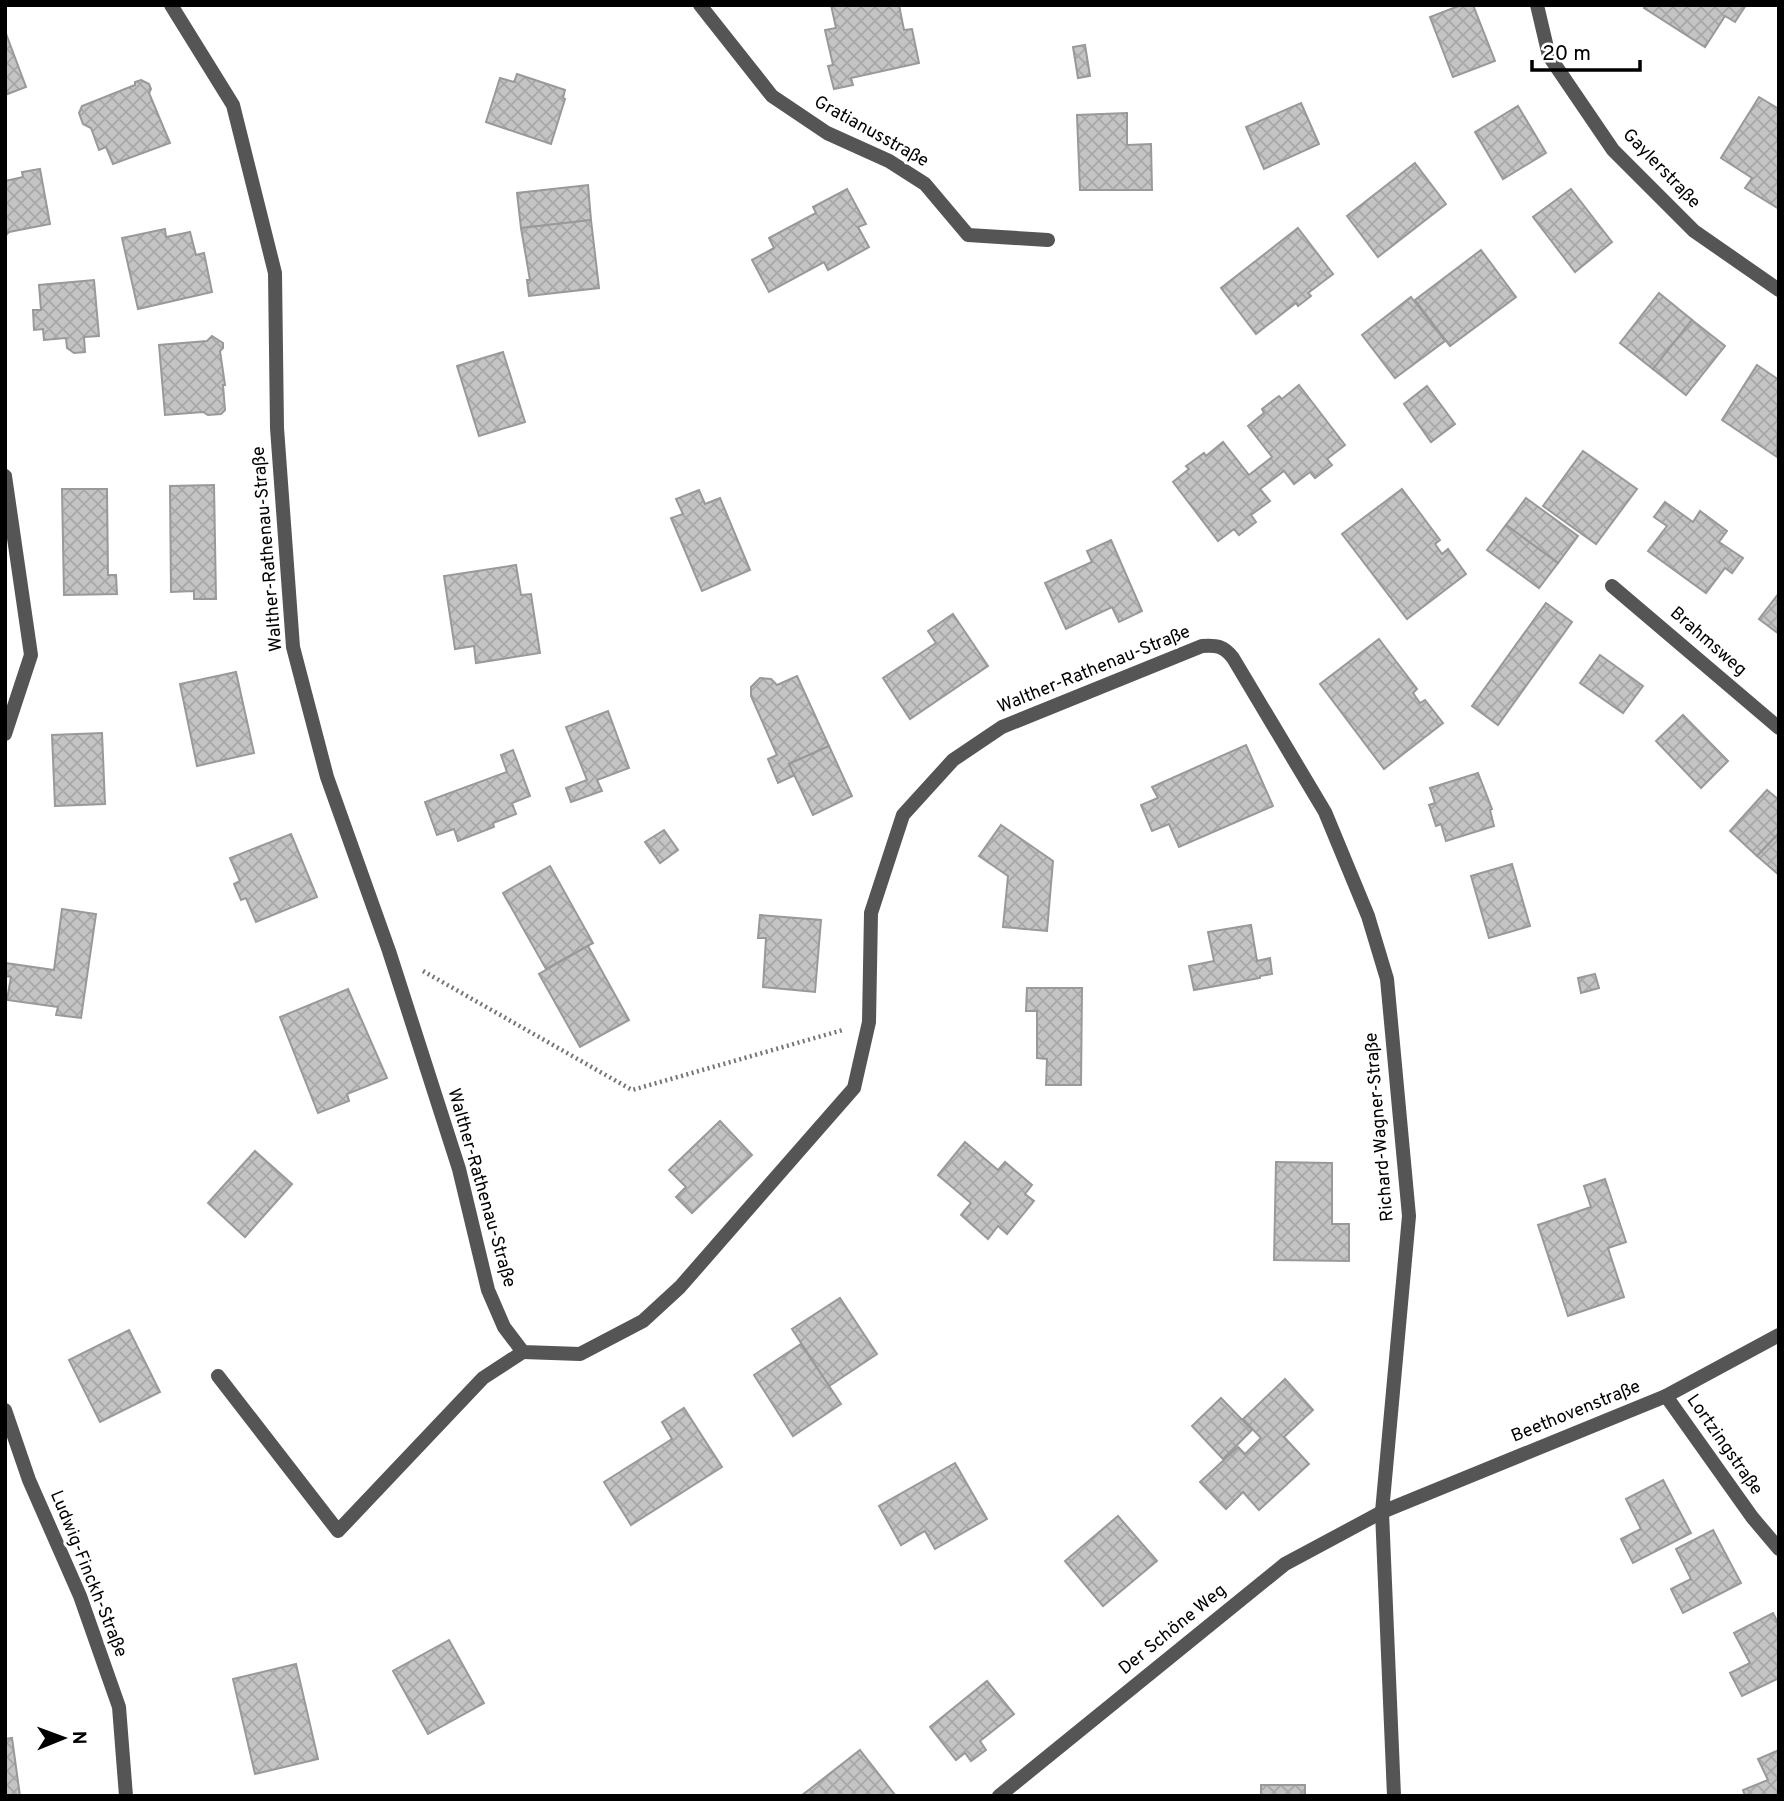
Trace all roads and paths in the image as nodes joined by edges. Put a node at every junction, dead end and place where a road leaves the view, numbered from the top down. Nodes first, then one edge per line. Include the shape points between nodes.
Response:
1 (171, 5) edge
2 (700, 5) edge
3 (1537, 5) edge
4 (1048, 240) dead end
5 (1779, 290) edge
6 (5, 476) edge
7 (1612, 586) dead end
8 (1233, 658) joint
9 (1779, 728) edge
10 (5, 734) edge
11 (389, 951) junction
12 (869, 1022) junction
13 (1779, 1335) edge
14 (523, 1352) junction
15 (218, 1376) dead end
16 (1666, 1396) junction
17 (5, 1410) edge
18 (1382, 1512) junction
19 (1779, 1549) edge
20 (126, 1796) edge
21 (999, 1796) edge
22 (1394, 1796) edge

1 - 11 street, Walther-Rathenau-Straße via 233,105 275,273 277,428 293,647 327,777
2 - 4 street, Gratianusstraße via 772,96 827,133 889,161 925,184 968,235
3 - 5 street, Gaylerstraße via 1549,56 1613,150 1693,231
6 - 10 street via 32,655
7 - 9 street, Brahmsweg
8 - 12 street, Walther-Rathenau-Straße via 1217,645 1202,646 1002,727 953,760 903,815 871,912
8 - 18 street, Richard-Wagner-Straße via 1325,812 1368,916 1387,979 1409,1216
11 - 12 path via 632,1090
11 - 14 street, Walther-Rathenau-Straße via 459,1169 488,1290 504,1327
12 - 14 street, Walther-Rathenau-Straße via 854,1088 672,1294 643,1321 580,1354
13 - 16 street, Beethovenstraße
14 - 15 street via 483,1378 338,1531
16 - 18 street, Beethovenstraße
16 - 19 street, Lortzingstraße
17 - 20 street, Ludwig-Finckh-Straße via 29,1480 80,1595 119,1707
18 - 21 street, Der Schöne Weg via 1284,1564
18 - 22 street, Richard-Wagner-Straße

